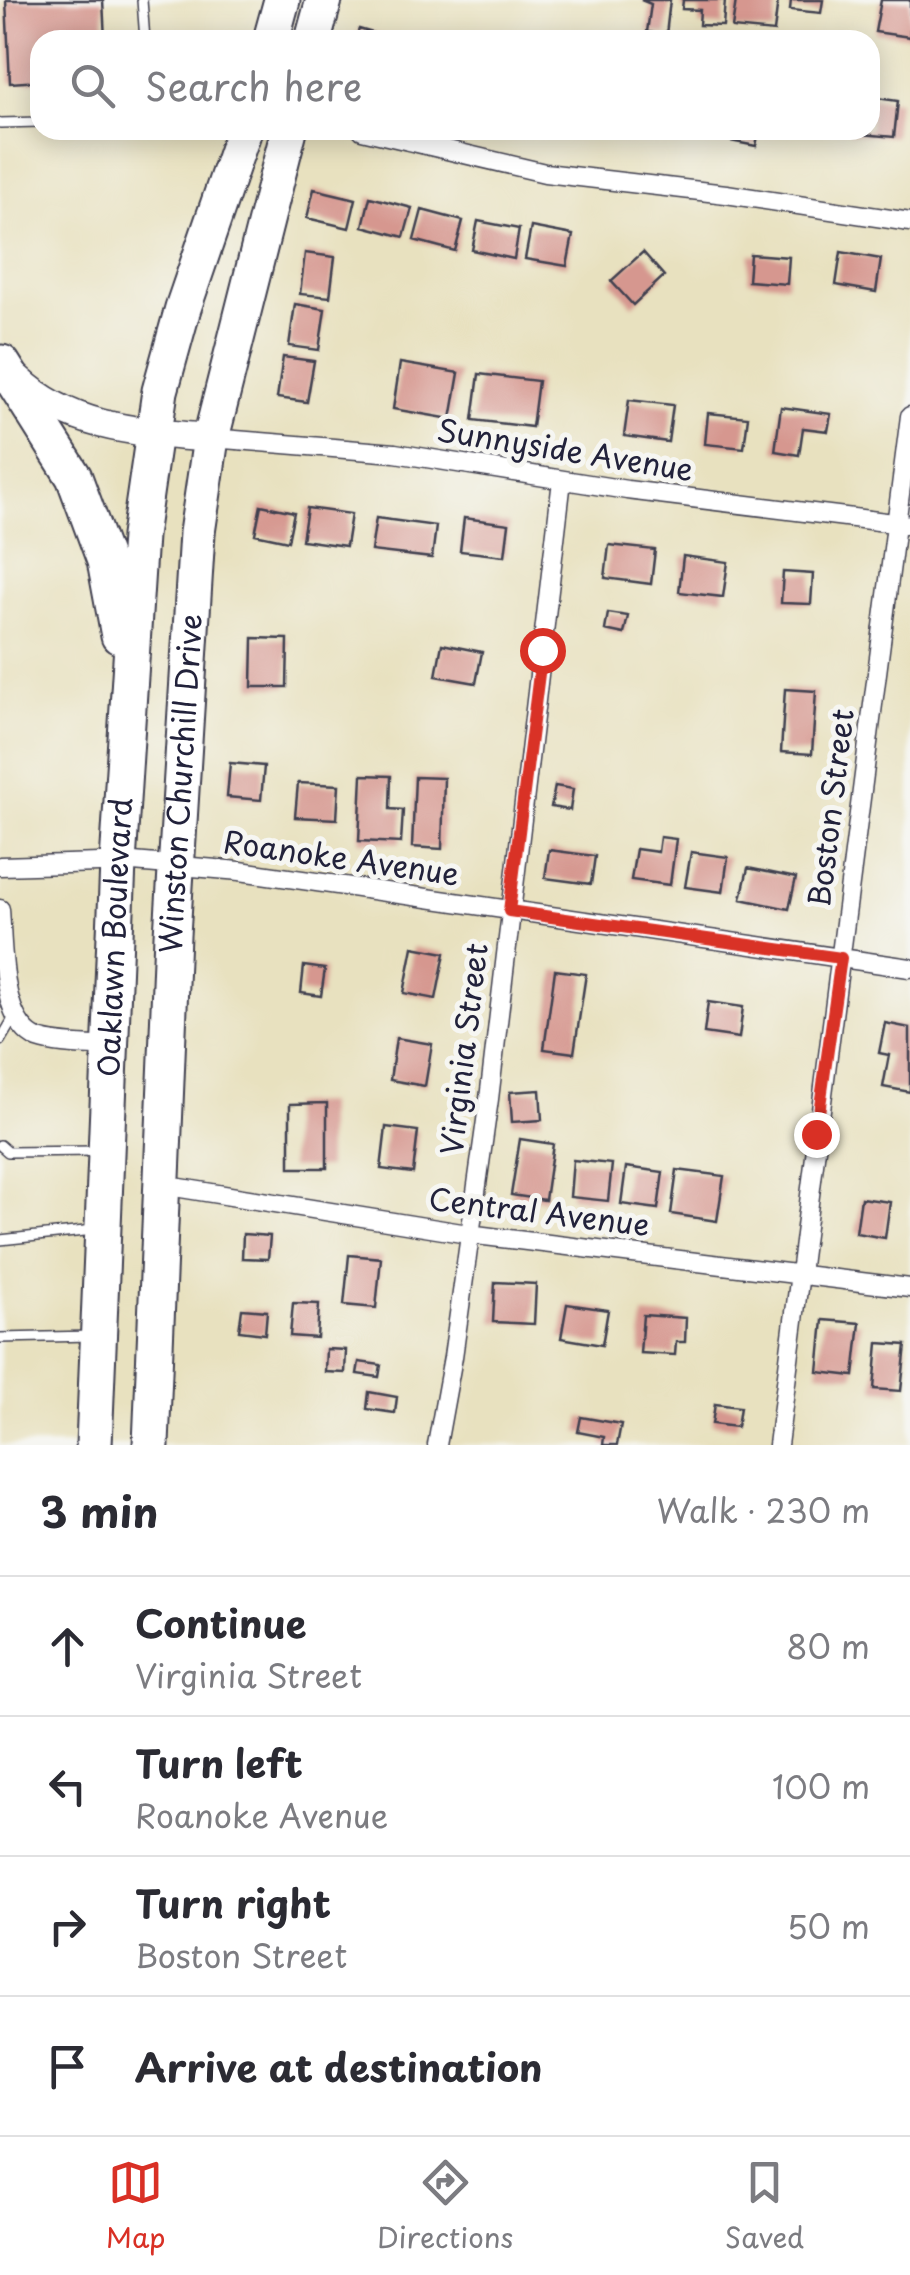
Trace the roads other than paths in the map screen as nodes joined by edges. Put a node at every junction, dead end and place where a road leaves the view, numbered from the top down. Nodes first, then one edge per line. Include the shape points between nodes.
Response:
1 (142, 0) edge
2 (282, 0) edge
3 (324, 0) edge
4 (144, 30) edge
5 (274, 30) edge
6 (316, 30) edge
7 (30, 122) edge
8 (0, 123) edge
9 (241, 140) edge
10 (286, 140) edge
11 (406, 140) edge
12 (910, 222) edge
13 (1, 362) edge
14 (910, 416) edge
15 (152, 432) junction
16 (211, 438) junction
17 (562, 480) junction
18 (903, 524) edge
19 (128, 681) junction
20 (118, 862) junction
21 (0, 866) edge
22 (177, 866) junction
23 (0, 908) edge
24 (509, 911) junction
25 (841, 958) junction
26 (910, 968) edge
27 (13, 1018) junction
28 (0, 1041) edge
29 (110, 1047) junction
30 (0, 1146) edge
31 (105, 1150) junction
32 (162, 1185) junction
33 (101, 1230) junction
34 (468, 1234) junction
35 (0, 1240) edge
36 (800, 1274) junction
37 (910, 1288) edge
38 (98, 1336) junction
39 (0, 1338) edge
40 (94, 1445) edge
41 (151, 1445) edge
42 (437, 1445) edge
43 (778, 1445) edge

1 - 4 lane
2 - 5 highway
3 - 6 highway
7 - 8 lane
9 - 15 highway via 183,308
10 - 16 highway, Winston Churchill Drive
11 - 12 street via 545,172
13 - 15 street via 53,406 83,420
13 - 19 highway via 74,477 105,561
14 - 18 street, Boston Street
15 - 16 street
15 - 19 highway, Oaklawn Boulevard
16 - 17 street, Sunnyside Avenue via 394,454
16 - 22 highway, Winston Churchill Drive via 192,600
17 - 18 street, Sunnyside Avenue
17 - 24 street, Virginia Street
18 - 25 street, Boston Street
19 - 20 highway, Oaklawn Boulevard
20 - 21 street, Roanoke Avenue
20 - 22 street, Roanoke Avenue
20 - 29 highway, Oaklawn Boulevard
22 - 24 street, Roanoke Avenue
22 - 32 highway, Winston Churchill Drive
23 - 27 street via 6,1003
24 - 25 street, Roanoke Avenue
24 - 34 street, Virginia Street
25 - 26 street, Roanoke Avenue
25 - 36 street, Boston Street
27 - 28 lane
27 - 29 street via 38,1039
29 - 31 highway, Oaklawn Boulevard
30 - 31 lane via 8,1152
31 - 33 highway, Oaklawn Boulevard
32 - 34 street, Central Avenue
32 - 41 highway, Winston Churchill Drive
33 - 35 lane
33 - 38 highway, Oaklawn Boulevard
34 - 36 street, Central Avenue
34 - 42 street, Virginia Street
36 - 37 street, Central Avenue
36 - 43 street, Boston Street
38 - 39 lane
38 - 40 highway, Oaklawn Boulevard

